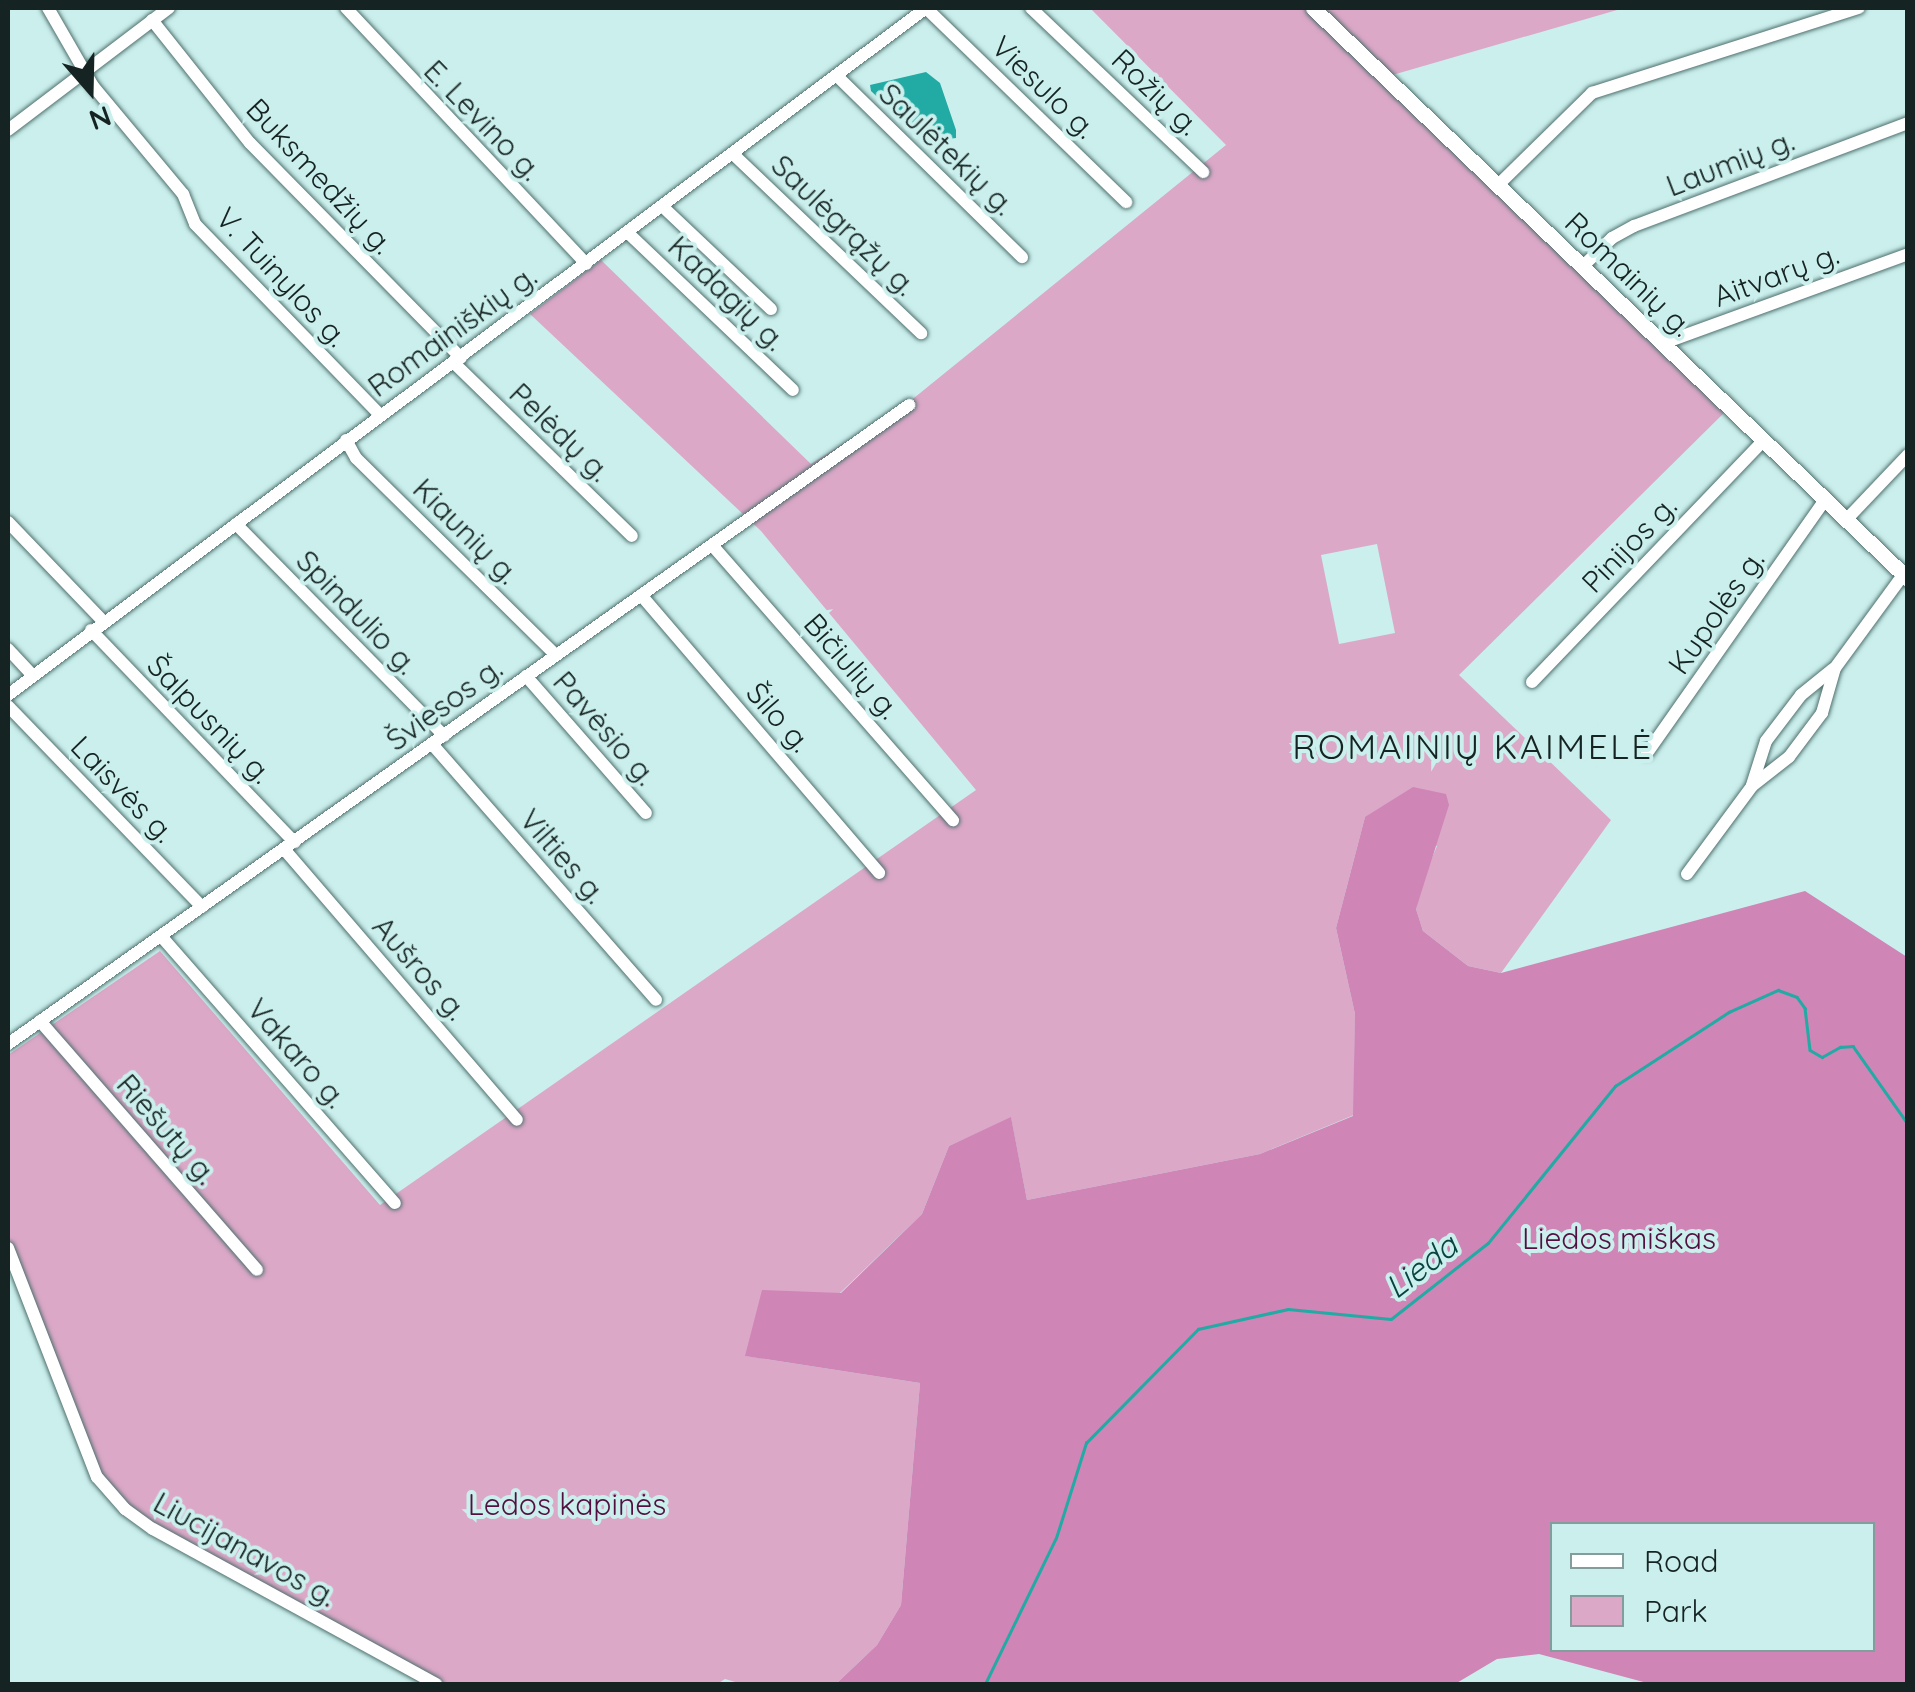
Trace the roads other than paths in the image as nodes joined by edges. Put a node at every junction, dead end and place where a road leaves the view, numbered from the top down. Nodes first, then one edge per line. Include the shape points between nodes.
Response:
1 (48, 8) edge
2 (169, 8) edge
3 (346, 8) edge
4 (926, 8) edge
5 (1031, 8) edge
6 (1313, 8) edge
7 (1859, 8) edge
8 (152, 20) junction
9 (86, 71) junction
10 (837, 76) junction
11 (1908, 123) edge
12 (8, 130) edge
13 (733, 154) junction
14 (1203, 172) dead end
15 (1498, 185) junction
16 (1126, 202) dead end
17 (662, 206) junction
18 (627, 232) junction
19 (1908, 254) edge
20 (1022, 257) dead end
21 (586, 264) junction
22 (1582, 267) junction
23 (770, 309) dead end
24 (921, 332) dead end
25 (1661, 344) junction
26 (457, 360) junction
27 (793, 390) dead end
28 (909, 405) dead end
29 (380, 415) junction
30 (346, 440) junction
31 (1763, 440) junction
32 (1908, 455) edge
33 (1825, 500) junction
34 (1846, 520) junction
35 (8, 522) edge
36 (236, 524) junction
37 (632, 536) dead end
38 (712, 545) junction
39 (1905, 577) edge
40 (641, 595) junction
41 (104, 622) junction
42 (90, 630) junction
43 (8, 649) edge
44 (556, 654) junction
45 (1835, 668) junction
46 (32, 675) junction
47 (526, 676) junction
48 (1532, 682) dead end
49 (8, 694) edge
50 (8, 706) edge
51 (438, 740) junction
52 (1647, 753) dead end
53 (1752, 786) junction
54 (646, 813) dead end
55 (953, 820) dead end
56 (289, 845) junction
57 (879, 872) dead end
58 (1687, 874) dead end
59 (202, 907) junction
60 (162, 936) junction
61 (656, 1000) dead end
62 (40, 1021) junction
63 (8, 1044) edge
64 (518, 1120) dead end
65 (395, 1203) dead end
66 (8, 1248) edge
67 (257, 1270) dead end
68 (436, 1684) edge

1 - 9 street, V. Tuinylos g.
2 - 8 street
3 - 21 street, E. Levino g.
4 - 10 street, Romainiškių g.
4 - 16 street, Viesulo g.
5 - 14 street, Rožių g.
6 - 15 main road, Romainių g.
7 - 15 street via 1592,94
8 - 9 street
8 - 26 street, Buksmedžių g. via 250,143
9 - 12 street
9 - 29 street, V. Tuinylos g. via 182,194 196,224
10 - 13 street, Romainiškių g.
10 - 20 street, Saulėtekių g.
11 - 22 street, Laumių g. via 1634,226
13 - 17 street, Romainiškių g.
13 - 24 street, Saulėgrąžų g.
15 - 22 main road, Romainių g.
17 - 18 street, Romainiškių g.
17 - 23 street
18 - 21 street, Romainiškių g.
18 - 27 street, Kadagių g.
19 - 25 street, Aitvarų g.
21 - 26 street, Romainiškių g.
22 - 25 main road, Romainių g.
25 - 31 main road, Romainių g.
26 - 29 street, Romainiškių g.
26 - 37 street, Pelėdų g.
28 - 38 street, Šviesos g.
29 - 30 street, Romainiškių g.
30 - 36 street, Romainiškių g.
30 - 44 street, Kiaunių g. via 356,458
31 - 33 main road, Romainių g.
31 - 48 street, Pinijos g.
32 - 34 street
33 - 34 main road, Romainių g.
33 - 52 street, Kupolės g.
34 - 39 main road, Romainių g.
35 - 41 street
36 - 41 street, Romainiškių g.
36 - 51 street, Spindulio g.
38 - 40 street, Šviesos g.
38 - 55 street, Bičiulių g.
39 - 45 street
40 - 44 street, Šviesos g.
40 - 57 street, Šilo g.
41 - 42 street, Romainiškių g.
42 - 46 street, Romainiškių g.
42 - 56 street, Šalpusnių g.
43 - 46 street
44 - 47 street, Šviesos g.
45 - 53 street via 1801,695 1766,741
45 - 53 street via 1822,713 1789,757
46 - 49 street, Romainiškių g.
47 - 51 street, Šviesos g.
47 - 54 street, Pavėsio g.
50 - 59 street, Laisvės g.
51 - 56 street, Šviesos g.
51 - 61 street, Vilties g.
53 - 58 street
56 - 59 street, Šviesos g.
56 - 64 street, Aušros g.
59 - 60 street, Šviesos g.
60 - 62 street, Šviesos g.
60 - 65 street, Vakaro g.
62 - 63 street, Šviesos g.
62 - 67 street, Riešutų g.
66 - 68 street, Liucijanavos g. via 97,1477 125,1508

